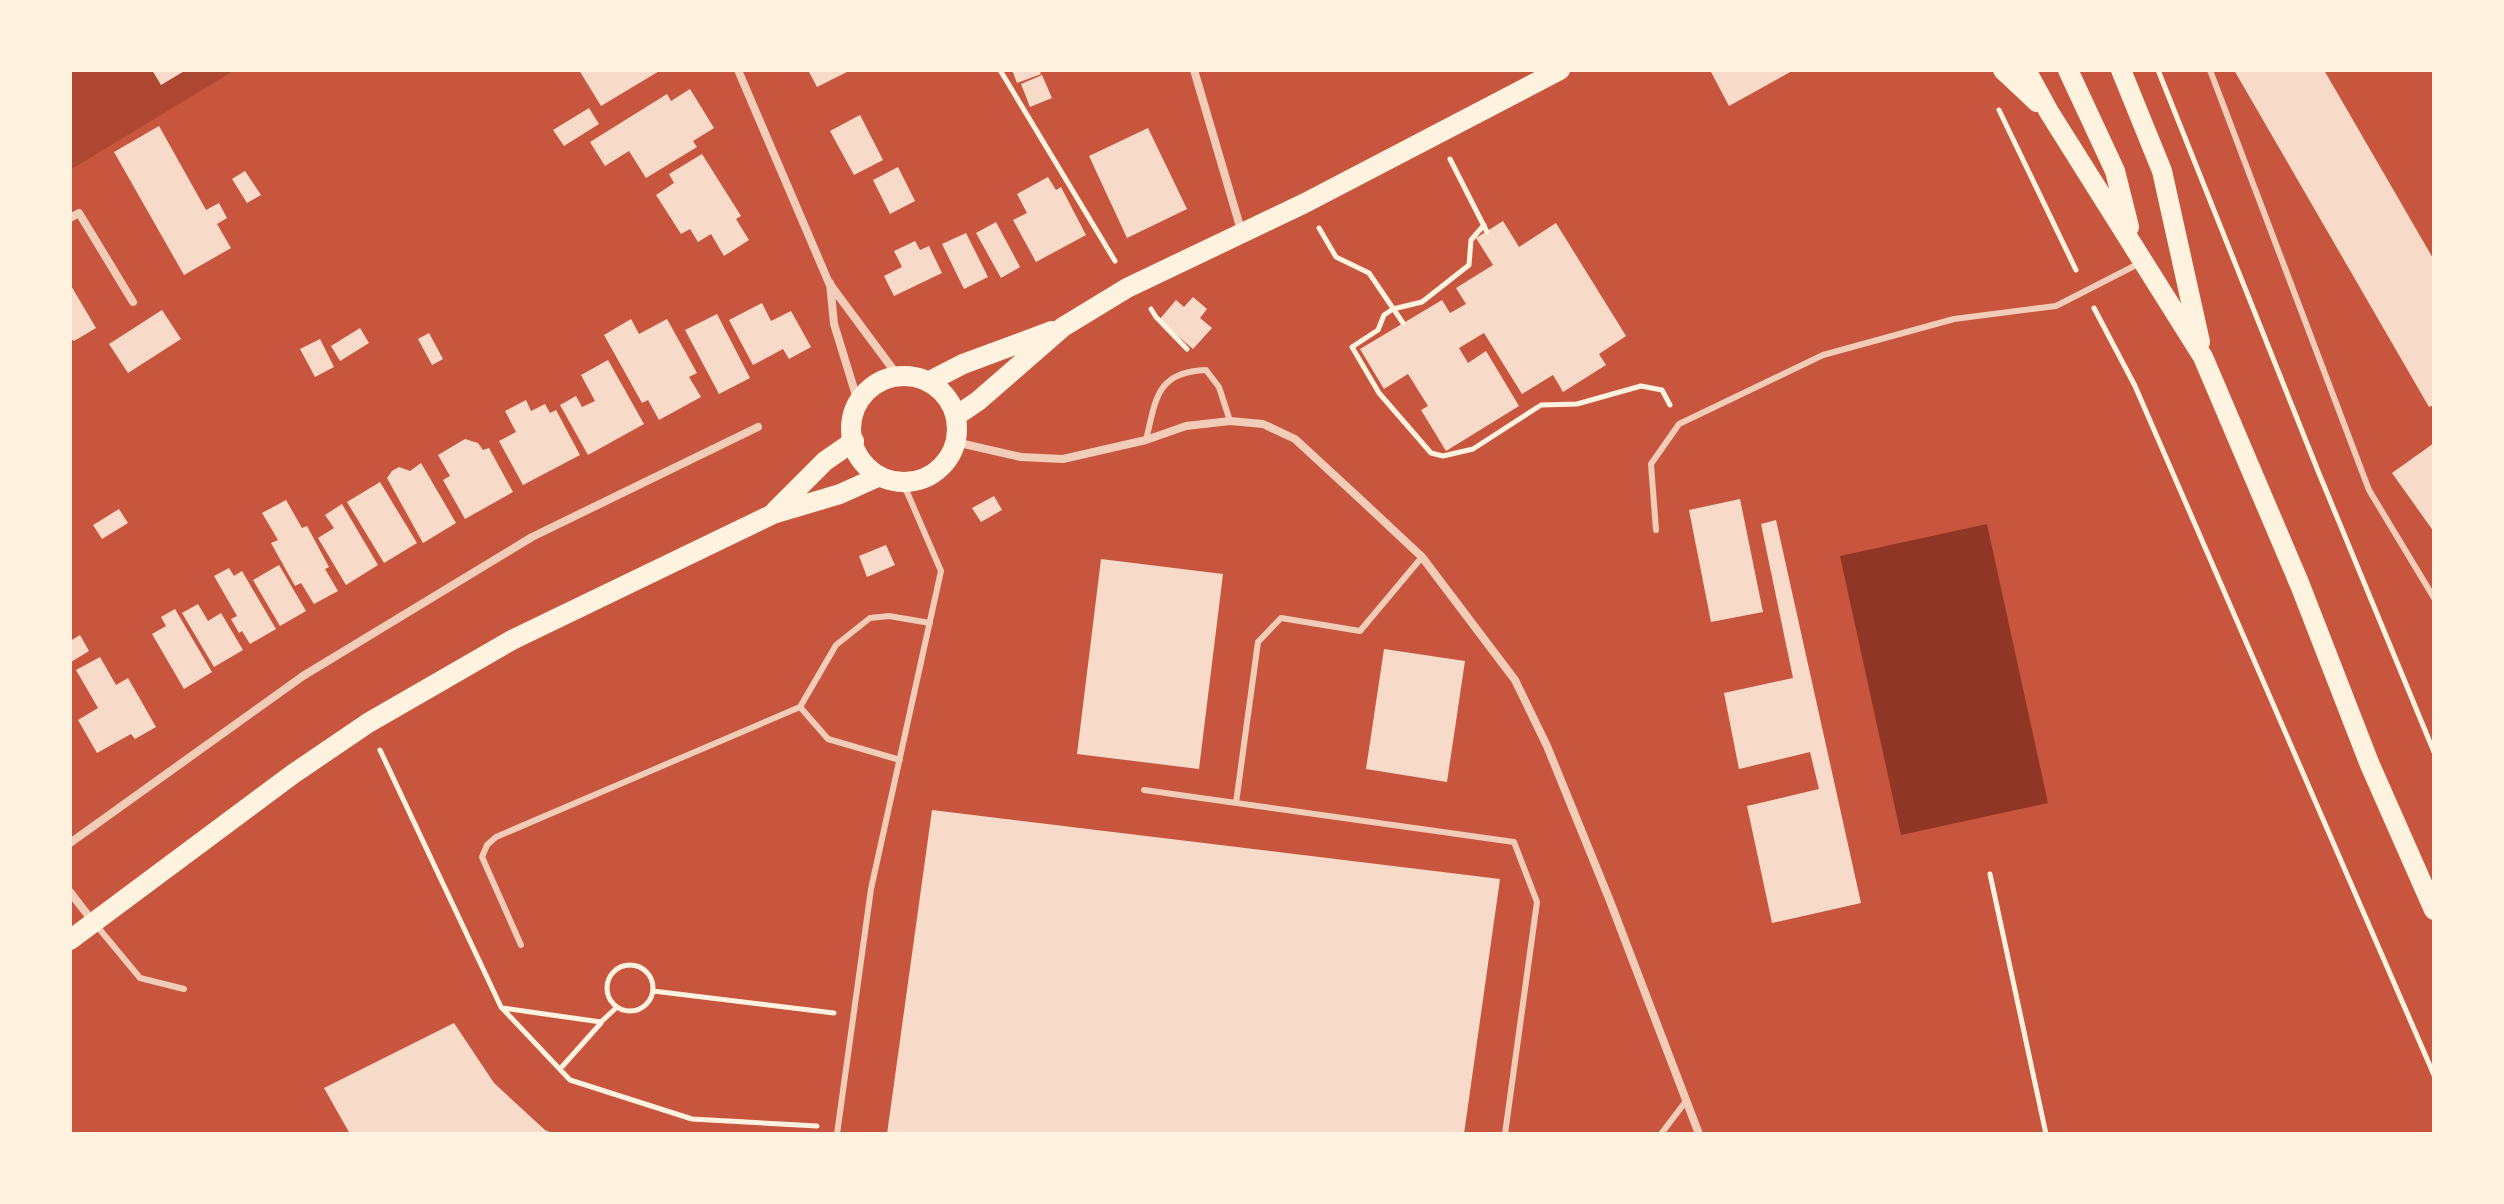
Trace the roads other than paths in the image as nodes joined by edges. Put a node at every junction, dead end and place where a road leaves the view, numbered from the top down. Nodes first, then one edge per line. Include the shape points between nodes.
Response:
1 (738, 70) edge
2 (1194, 70) edge
3 (1560, 70) edge
4 (2003, 70) edge
5 (2026, 70) edge
6 (2068, 70) edge
7 (2121, 70) edge
8 (2210, 70) edge
9 (2049, 112) junction
10 (70, 218) edge
11 (1242, 233) junction
12 (2138, 254) junction
13 (829, 283) junction
14 (133, 302) dead end
15 (1063, 327) junction
16 (2203, 357) junction
17 (898, 376) junction
18 (928, 382) junction
19 (858, 402) junction
20 (956, 416) junction
21 (1230, 421) junction
22 (758, 427) dead end
23 (1146, 440) junction
24 (854, 441) junction
25 (955, 442) junction
26 (888, 479) junction
27 (773, 514) junction
28 (1656, 530) dead end
29 (1422, 557) junction
30 (2434, 598) edge
31 (930, 623) junction
32 (800, 707) junction
33 (900, 760) junction
34 (1144, 790) dead end
35 (1236, 803) junction
36 (70, 843) edge
37 (70, 892) edge
38 (2434, 909) edge
39 (94, 923) junction
40 (70, 940) edge
41 (521, 945) dead end
42 (184, 989) dead end
43 (1686, 1101) junction
44 (838, 1130) edge
45 (1505, 1134) edge
46 (1661, 1134) edge
47 (1699, 1134) edge

1 - 13 street
2 - 11 street
3 - 11 main road
4 - 9 main road
5 - 9 main road
6 - 12 main road via 2115,171
7 - 16 main road via 2162,171
8 - 30 lane via 2369,490
9 - 12 main road
10 - 14 street via 79,213
11 - 15 main road via 1132,286
12 - 16 main road
12 - 28 lane via 2056,306 1954,319 1823,355 1679,424 1651,464
13 - 17 street
13 - 19 street via 834,324
15 - 18 main road
15 - 20 main road
16 - 38 main road
17 - 18 main road
17 - 19 main road via 869,388
18 - 20 main road via 945,395
19 - 24 main road via 852,418
20 - 25 main road
21 - 23 street via 1186,426
21 - 23 lane via 1219,387 1206,370 1188,371 1171,378 1157,394
21 - 29 street via 1263,424 1295,439
22 - 36 street via 532,537 303,676
23 - 25 street via 1063,459 1021,457
24 - 26 main road via 866,466
24 - 27 main road via 825,461
25 - 26 main road via 948,459 926,478
26 - 27 main road
26 - 31 lane via 907,492 941,571
27 - 39 main road via 512,640 368,723
29 - 35 lane via 1360,631 1281,618 1258,642
29 - 43 street via 1515,680 1534,719
31 - 32 lane via 870,618 836,645
31 - 33 lane
32 - 33 lane via 828,739
32 - 41 lane via 496,837 482,857
33 - 44 lane via 871,889
34 - 35 lane
35 - 45 lane via 1514,842 1537,902
37 - 39 street
39 - 40 main road
39 - 42 lane via 140,978
43 - 46 lane
43 - 47 street

